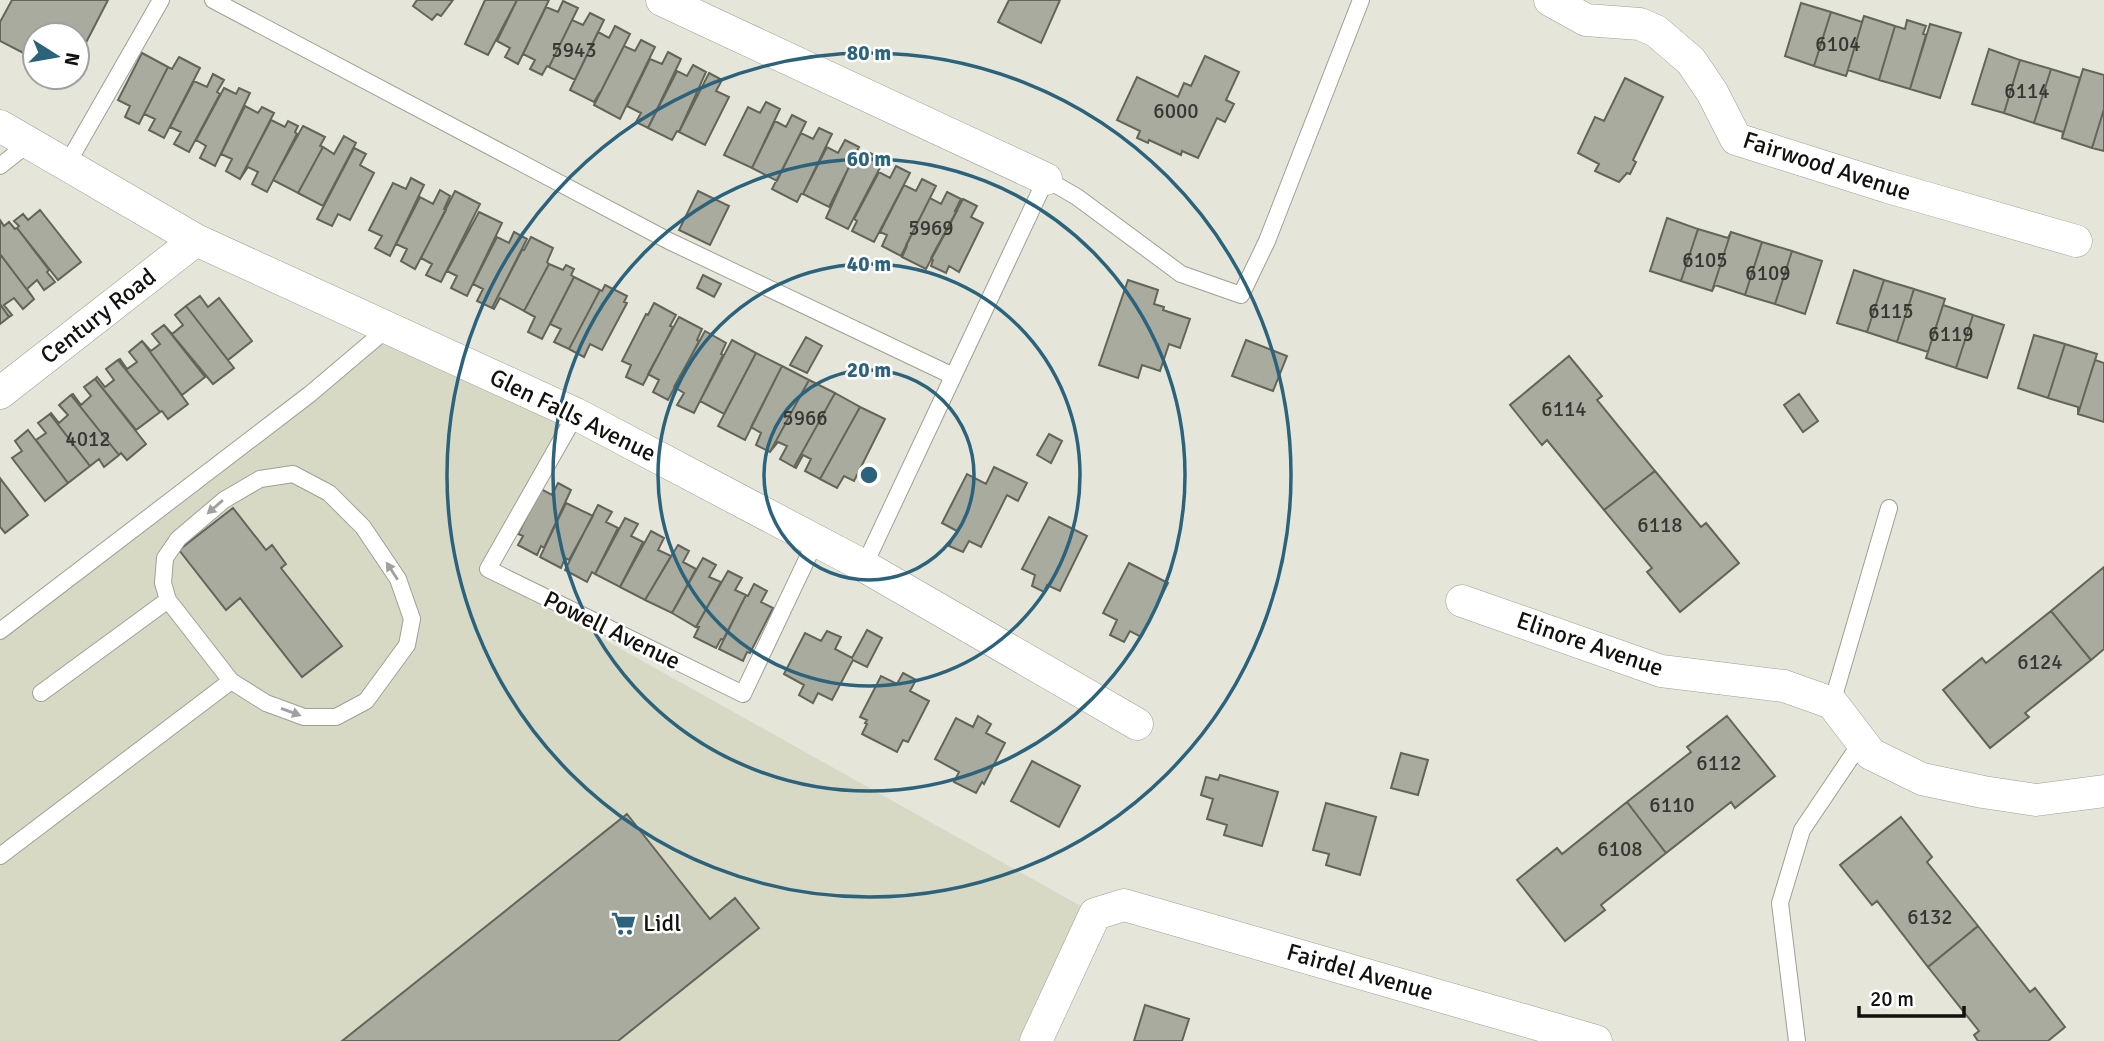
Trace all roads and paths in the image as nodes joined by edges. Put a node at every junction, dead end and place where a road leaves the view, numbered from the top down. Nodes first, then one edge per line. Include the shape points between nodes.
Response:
1 (161, 0) edge
2 (213, 0) edge
3 (662, 0) edge
4 (1362, 0) edge
5 (1550, 0) edge
6 (0, 126) edge
7 (28, 144) junction
8 (0, 166) edge
9 (66, 166) junction
10 (1046, 179) junction
11 (195, 240) junction
12 (2076, 242) dead end
13 (388, 328) junction
14 (953, 376) junction
15 (0, 393) edge
16 (576, 414) junction
17 (1889, 508) dead end
18 (816, 540) junction
19 (864, 566) junction
20 (168, 600) junction
21 (1462, 601) dead end
22 (0, 631) edge
23 (231, 681) junction
24 (41, 694) dead end
25 (1832, 703) junction
26 (1137, 724) dead end
27 (1862, 741) junction
28 (2104, 791) edge
29 (0, 856) edge
30 (1036, 1041) edge
31 (1596, 1041) edge
32 (1797, 1041) edge

1 - 9 lane
2 - 14 lane via 669,241
3 - 10 street
4 - 10 lane via 1267,241 1241,295 1181,274
5 - 12 street, Fairwood Avenue via 1586,20 1640,24 1656,31 1691,61 1736,139
6 - 7 street, Glen Falls Avenue
7 - 8 lane
7 - 9 street, Glen Falls Avenue
9 - 11 street, Glen Falls Avenue
10 - 14 lane
11 - 13 street, Glen Falls Avenue
11 - 15 street, Century Road
13 - 16 street, Glen Falls Avenue
13 - 22 lane via 310,394
14 - 19 lane
16 - 18 street, Glen Falls Avenue
16 - 18 lane, Powell Avenue via 488,569 743,694
17 - 25 lane
18 - 19 street, Glen Falls Avenue
19 - 26 street, Glen Falls Avenue
20 - 23 lane
23 -> 20 lane via 266,703 304,717 336,717 366,701 407,645 412,619 398,579 363,527 329,494 293,474 260,479 224,500 178,539 165,558 163,583
20 - 24 lane
21 - 25 street, Elinore Avenue via 1661,671 1784,686
23 - 29 lane
25 - 27 street
27 - 28 street via 1871,754 1922,779 1983,792 2036,800
27 - 32 lane via 1802,830 1780,902
30 - 31 street, Fairdel Avenue via 1096,914 1124,905

